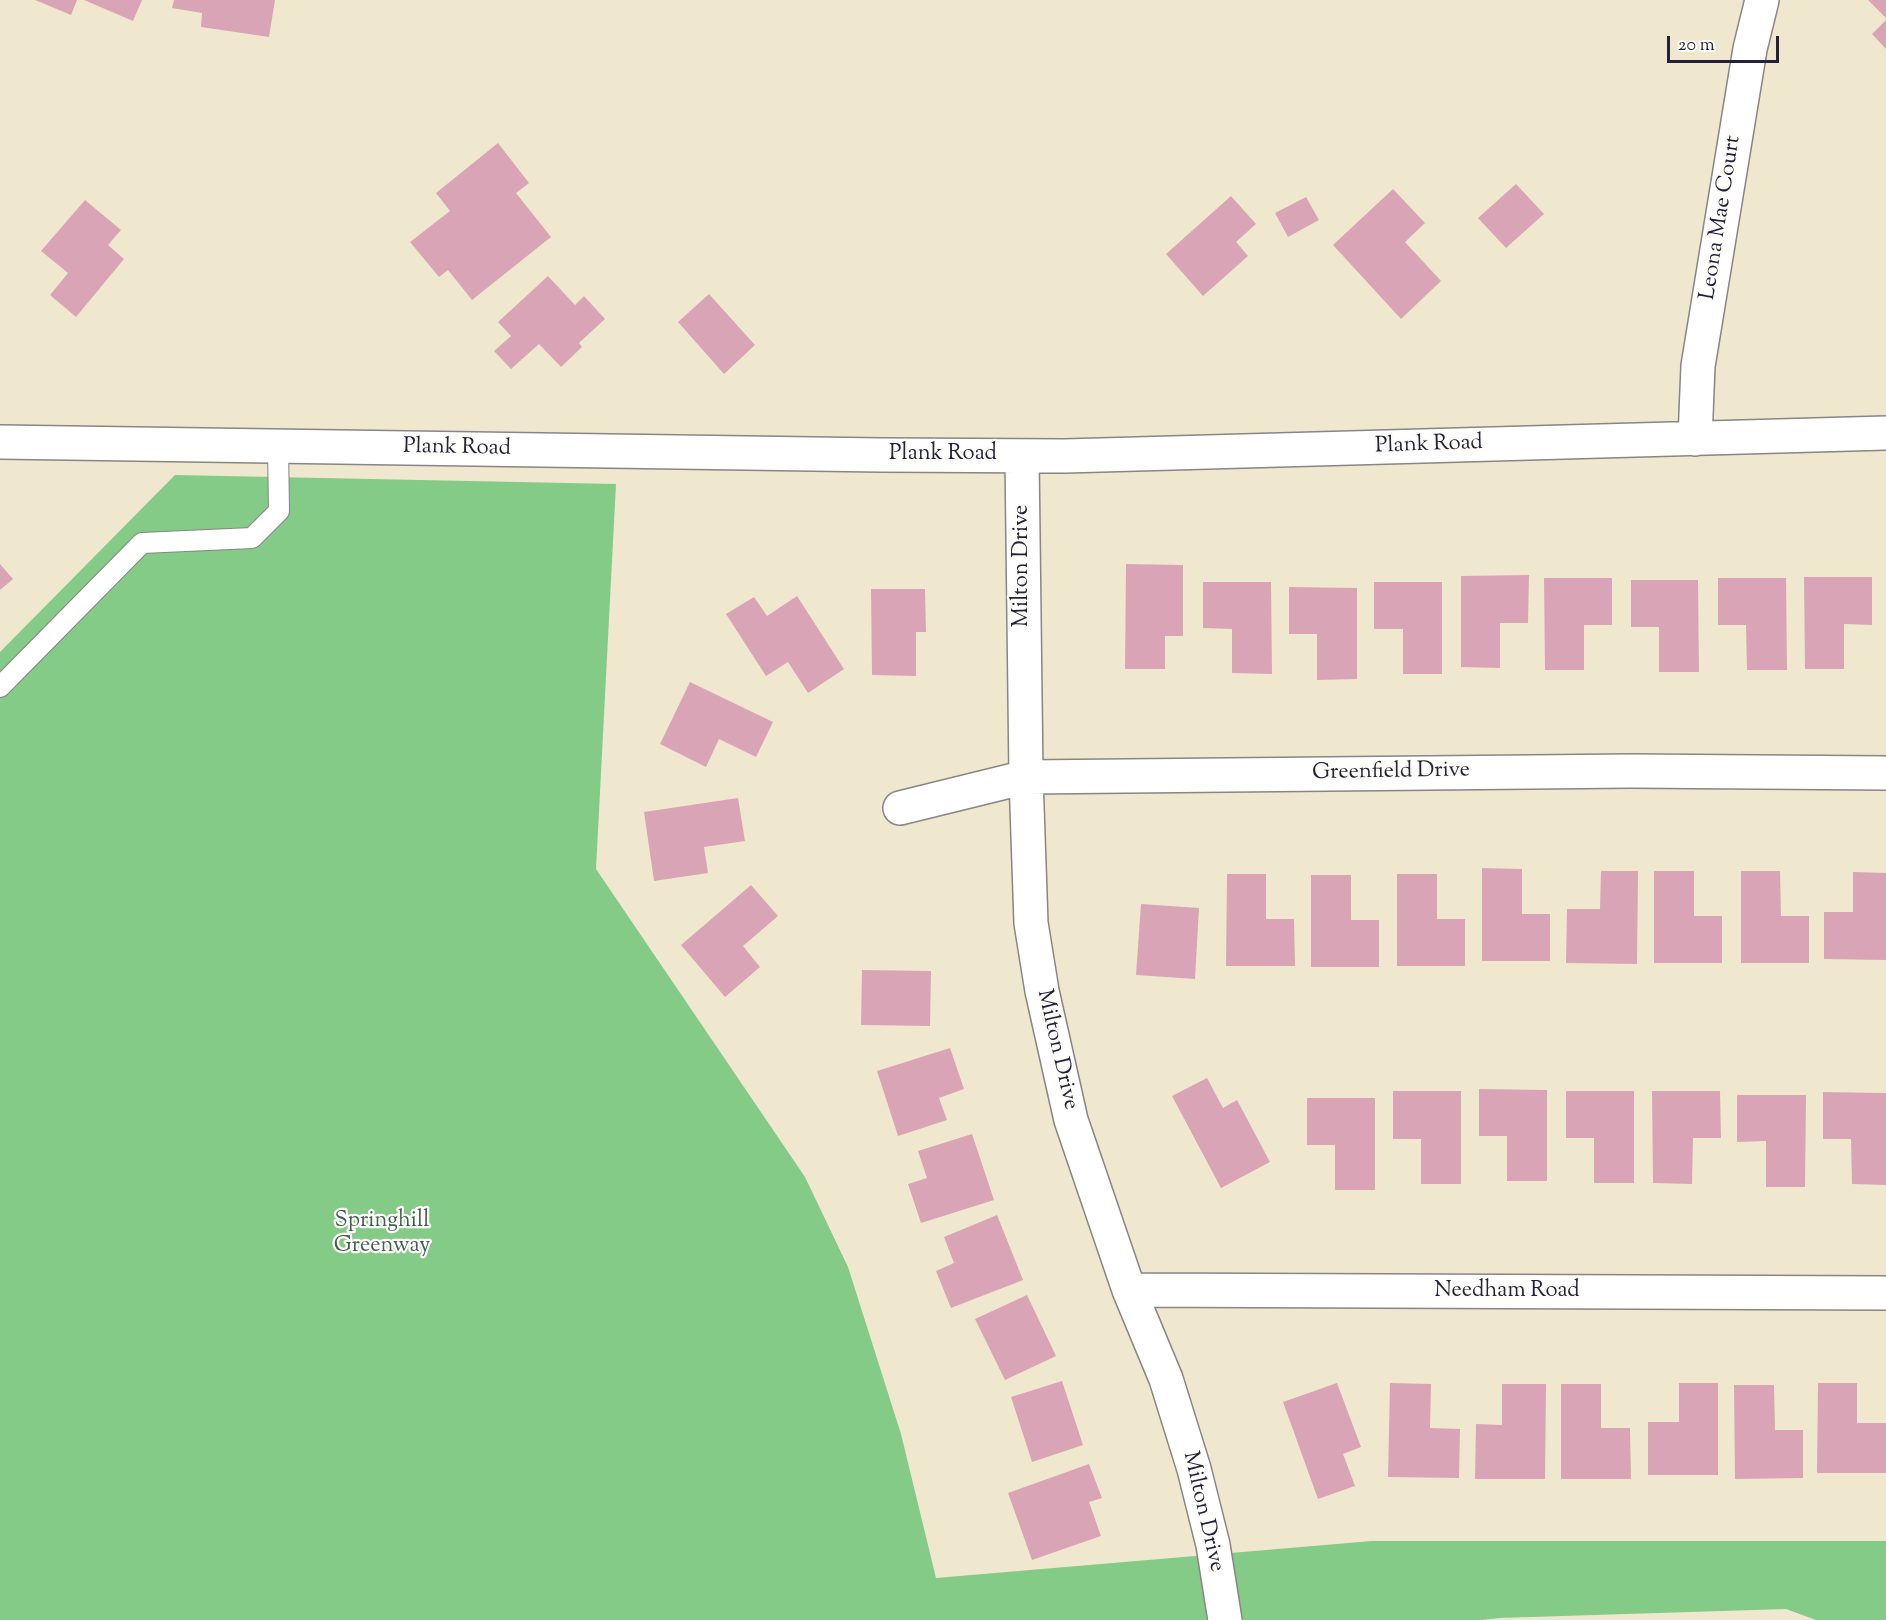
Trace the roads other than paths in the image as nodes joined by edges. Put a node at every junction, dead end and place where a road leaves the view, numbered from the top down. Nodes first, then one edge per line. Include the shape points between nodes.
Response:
1 (1762, 0) edge
2 (1886, 433) edge
3 (1695, 438) junction
4 (0, 442) edge
5 (278, 447) junction
6 (1022, 456) junction
7 (0, 687) edge
8 (1886, 773) edge
9 (1026, 777) junction
10 (900, 808) dead end
11 (1129, 1290) junction
12 (1886, 1293) edge
13 (1225, 1620) edge

1 - 3 street, Leona Mae Court via 1750,49 1698,366
2 - 3 street, Plank Road
3 - 6 street, Plank Road
4 - 5 street, Plank Road
5 - 6 street, Plank Road
5 - 7 lane via 279,511 252,538 142,543
6 - 9 street, Milton Drive
8 - 9 street, Greenfield Drive via 1631,771
9 - 10 street, Greenfield Drive
9 - 11 street, Milton Drive via 1031,923 1042,991 1071,1120
11 - 12 street, Needham Road
11 - 13 street, Milton Drive via 1166,1379 1194,1469 1213,1545

